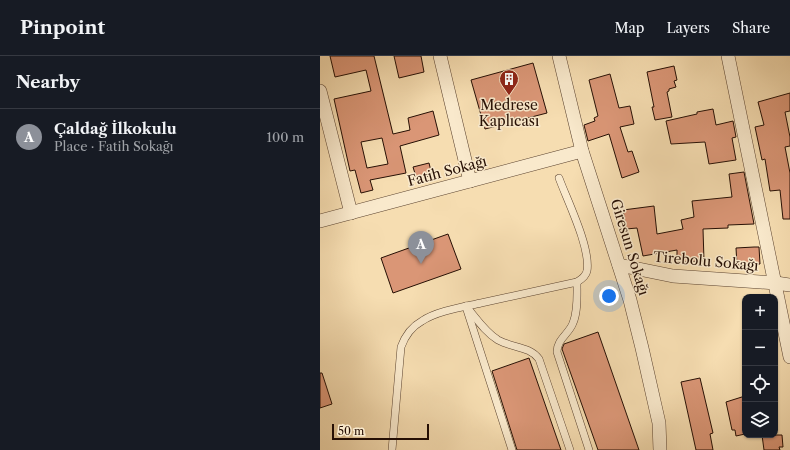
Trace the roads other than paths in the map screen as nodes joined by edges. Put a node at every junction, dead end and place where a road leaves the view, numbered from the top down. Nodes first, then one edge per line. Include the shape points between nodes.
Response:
1 (440, 56) edge
2 (558, 56) edge
3 (728, 56) edge
4 (320, 91) edge
5 (582, 151) junction
6 (559, 178) dead end
7 (470, 181) junction
8 (351, 213) junction
9 (320, 221) edge
10 (619, 265) junction
11 (577, 282) junction
12 (776, 283) junction
13 (790, 286) edge
14 (466, 306) junction
15 (790, 358) edge
16 (392, 450) edge
17 (512, 450) edge
18 (570, 450) edge
19 (589, 450) edge
20 (660, 450) edge

1 - 7 street
2 - 5 street, Giresun Sokağı
3 - 12 street
4 - 8 street
5 - 7 street, Fatih Sokağı
5 - 10 street, Giresun Sokağı
6 - 11 lane via 584,245 587,271
7 - 8 street, Fatih Sokağı
8 - 9 street, Fatih Sokağı
10 - 12 street, Tirebolu Sokağı via 673,276
10 - 20 street, Giresun Sokağı via 655,399
11 - 14 lane
11 - 19 lane via 574,322 560,340 557,352
12 - 13 street, Tirebolu Sokağı
12 - 15 street
14 - 16 lane via 422,320 405,337 401,347
14 - 17 lane
14 - 18 lane via 488,333 499,341 535,353

